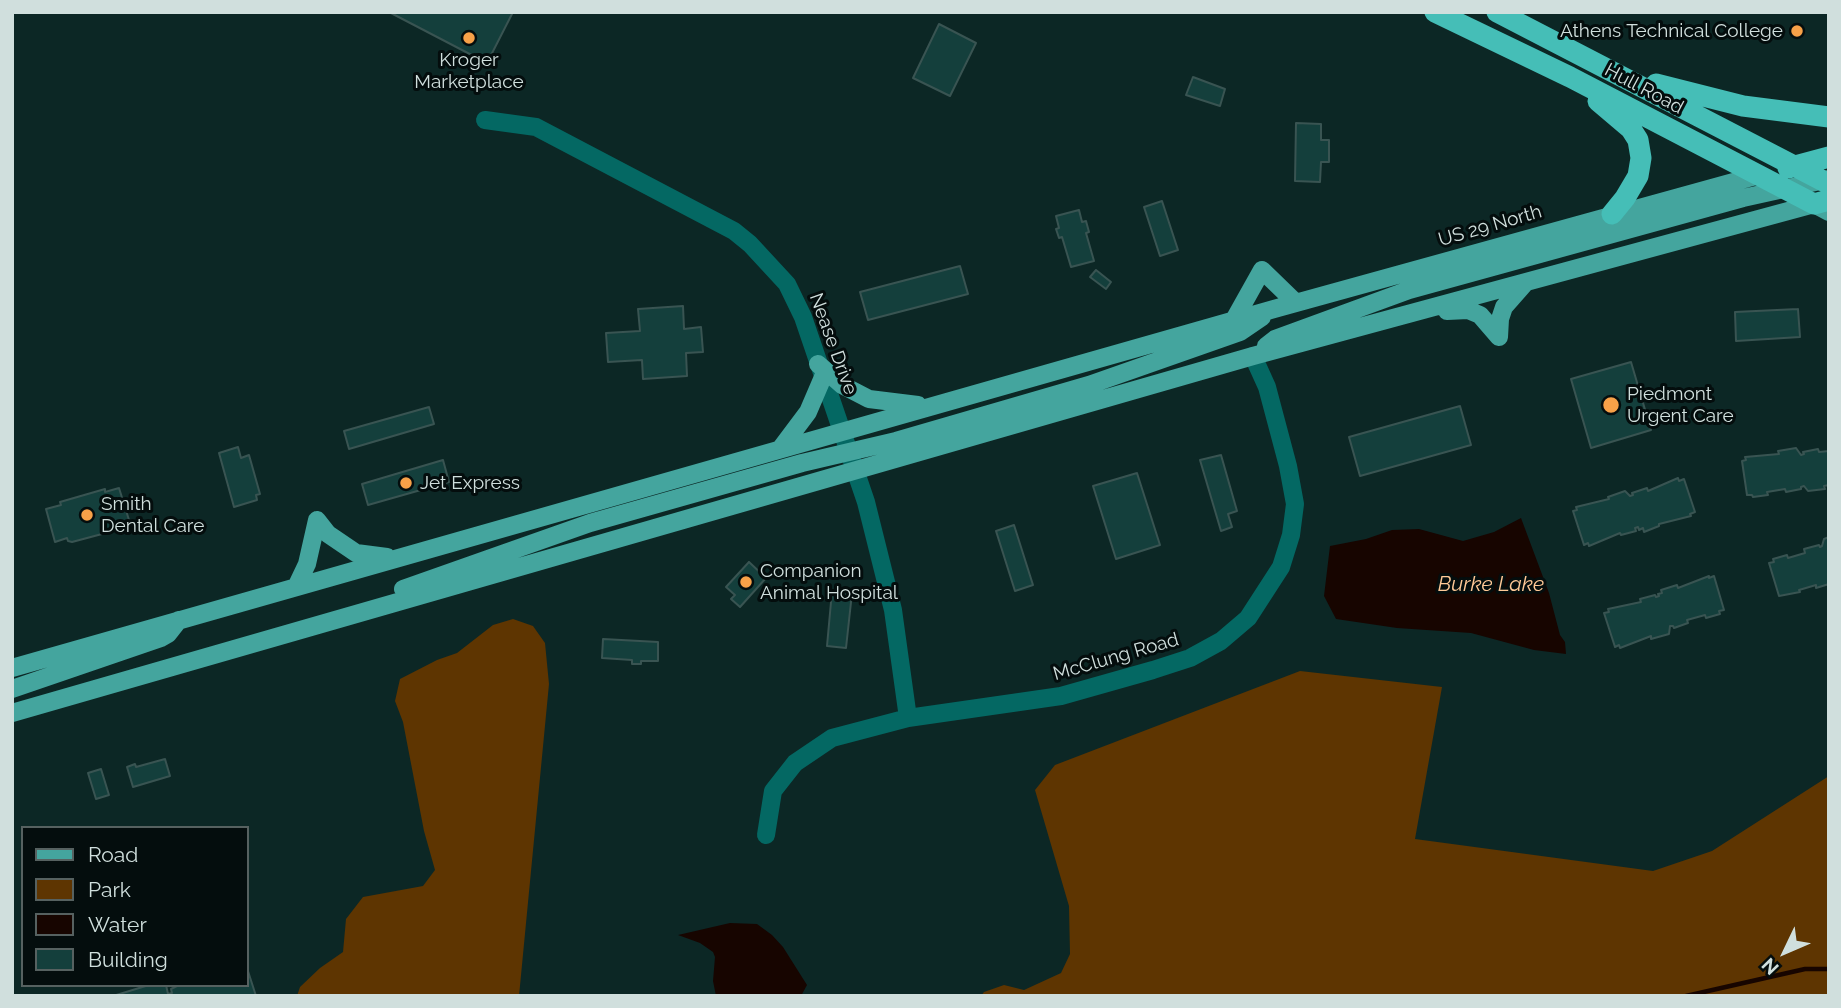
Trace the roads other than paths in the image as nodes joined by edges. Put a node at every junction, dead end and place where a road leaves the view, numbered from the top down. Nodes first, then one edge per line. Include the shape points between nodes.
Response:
1 (1435, 12) edge
2 (1497, 12) edge
3 (1611, 70) junction
4 (1570, 76) junction
5 (1829, 117) edge
6 (485, 120) dead end
7 (1829, 157) edge
8 (1794, 166) junction
9 (1759, 175) junction
10 (1787, 190) junction
11 (1825, 193) edge
12 (1612, 214) junction
13 (1526, 282) junction
14 (1296, 303) junction
15 (1274, 309) junction
16 (1423, 311) junction
17 (1234, 320) junction
18 (1253, 356) junction
19 (821, 371) junction
20 (932, 406) junction
21 (841, 432) junction
22 (781, 448) junction
23 (849, 452) junction
24 (856, 471) junction
25 (394, 558) junction
26 (297, 585) junction
27 (358, 612) junction
28 (178, 620) junction
29 (12, 668) edge
30 (12, 689) edge
31 (12, 713) edge
32 (908, 718) junction
33 (766, 835) dead end

1 - 4 highway, Hull Road
2 - 3 highway, Hull Road
3 - 5 highway via 1744,106
3 - 8 highway, Hull Road
4 - 9 highway, Hull Road
4 - 12 highway via 1631,129 1638,141 1642,158 1638,176
6 - 19 street, Nease Drive via 536,127 734,231 787,284
7 - 8 highway
8 - 9 highway
8 - 11 highway, Hull Road
9 - 10 highway, Hull Road
9 - 12 main road, US 29 North
10 - 11 highway, Hull Road
10 - 18 main road via 1409,290 1275,339
11 - 13 main road
12 - 14 main road, US 29 North
13 - 16 main road
13 - 16 main road via 1504,307 1499,337 1485,319 1468,310
14 - 15 main road, US 29 North
14 - 17 main road via 1262,270
15 - 17 main road, US 29 North
15 - 23 main road via 1240,332 1132,371
16 - 18 main road
17 - 20 main road, US 29 North
18 - 24 main road
18 - 32 street, McClung Road via 1273,408 1295,504 1281,567 1248,618 1221,641 1190,658 1153,670 1061,696
19 - 20 main road via 869,399
19 - 21 street, Nease Drive
19 - 22 main road via 808,412
20 - 21 main road, US 29 North
21 - 22 main road, US 29 North
21 - 23 street, Nease Drive
22 - 25 main road, US 29 North
23 - 24 street, Nease Drive
23 - 27 main road via 554,535 404,589
24 - 27 main road
24 - 32 street, Nease Drive via 893,610
25 - 26 main road, US 29 North
25 - 26 main road via 356,552 328,534 317,520
26 - 28 main road, US 29 North
27 - 31 main road
28 - 29 main road, US 29 North
28 - 30 main road via 161,638
32 - 33 street, McClung Road via 832,738 795,763 773,791

